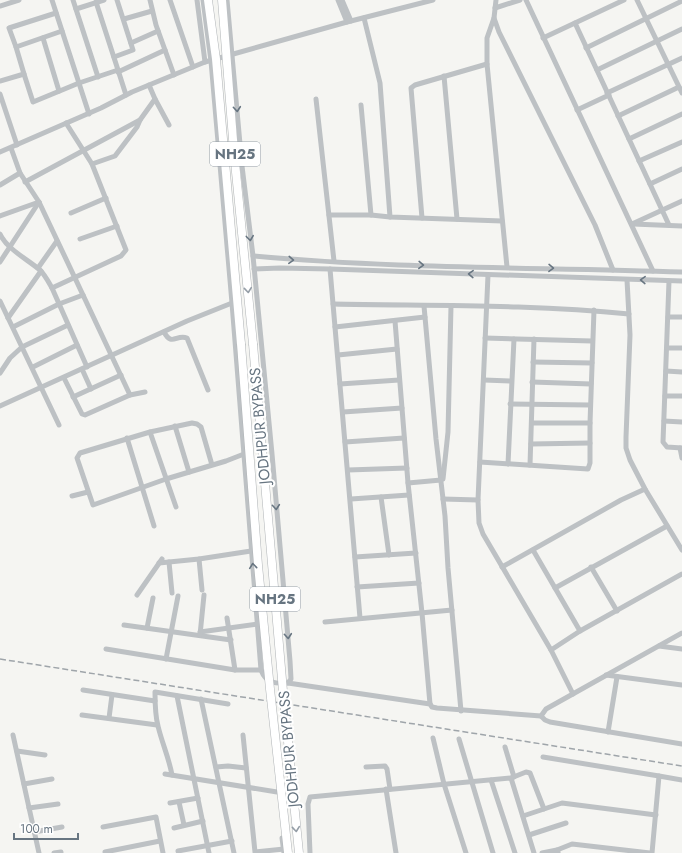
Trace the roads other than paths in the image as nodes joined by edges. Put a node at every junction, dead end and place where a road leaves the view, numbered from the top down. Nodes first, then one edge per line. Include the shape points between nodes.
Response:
1 (19, 0) edge
2 (52, 0) edge
3 (74, 0) edge
4 (104, 0) edge
5 (118, 0) edge
6 (150, 0) edge
7 (170, 0) edge
8 (197, 0) edge
9 (203, 0) edge
10 (208, 0) edge
11 (222, 0) edge
12 (227, 0) edge
13 (338, 0) edge
14 (342, 0) edge
15 (433, 0) edge
16 (496, 0) edge
17 (520, 0) edge
18 (526, 0) edge
19 (624, 0) edge
20 (637, 0) edge
21 (682, 1) edge
22 (96, 2) junction
23 (2, 4) edge
24 (495, 8) junction
25 (76, 9) junction
26 (152, 11) junction
27 (56, 13) junction
28 (364, 18) junction
29 (494, 18) junction
30 (646, 18) junction
31 (124, 19) junction
32 (349, 22) junction
33 (575, 23) junction
34 (682, 29) edge
35 (158, 31) junction
36 (62, 32) junction
37 (43, 38) junction
38 (543, 38) junction
39 (657, 41) junction
40 (131, 43) junction
41 (16, 47) junction
42 (586, 48) junction
43 (165, 50) junction
44 (230, 55) junction
45 (114, 57) junction
46 (682, 58) edge
47 (211, 61) junction
48 (487, 64) junction
49 (668, 64) junction
50 (193, 68) junction
51 (597, 70) junction
52 (118, 71) junction
53 (24, 74) junction
54 (174, 75) junction
55 (444, 76) junction
56 (98, 77) junction
57 (0, 81) edge
58 (79, 83) junction
59 (149, 85) junction
60 (679, 87) junction
61 (59, 91) junction
62 (0, 94) edge
63 (608, 94) junction
64 (682, 94) edge
65 (126, 95) junction
66 (155, 99) junction
67 (316, 99) dead end
68 (361, 105) dead end
69 (577, 110) junction
70 (6, 111) junction
71 (0, 113) edge
72 (89, 114) junction
73 (682, 114) edge
74 (618, 116) junction
75 (140, 120) junction
76 (66, 123) junction
77 (169, 126) dead end
78 (629, 138) junction
79 (682, 142) edge
80 (17, 145) junction
81 (11, 148) junction
82 (83, 150) junction
83 (0, 152) edge
84 (639, 162) junction
85 (92, 164) junction
86 (682, 169) edge
87 (20, 173) junction
88 (25, 182) junction
89 (650, 184) junction
90 (0, 185) edge
91 (106, 198) junction
92 (682, 201) edge
93 (39, 202) junction
94 (662, 210) junction
95 (71, 213) dead end
96 (329, 214) junction
97 (371, 215) junction
98 (0, 216) edge
99 (390, 217) junction
100 (422, 218) junction
101 (457, 219) junction
102 (502, 221) junction
103 (632, 224) junction
104 (117, 226) junction
105 (669, 226) junction
106 (682, 226) edge
107 (0, 234) edge
108 (80, 239) dead end
109 (58, 241) junction
110 (10, 246) junction
111 (253, 256) junction
112 (0, 262) edge
113 (334, 262) junction
114 (507, 267) junction
115 (39, 269) junction
116 (254, 269) junction
117 (330, 269) junction
118 (613, 270) junction
119 (653, 271) junction
120 (682, 272) edge
121 (488, 275) junction
122 (75, 277) junction
123 (627, 280) junction
124 (669, 281) junction
125 (682, 281) edge
126 (52, 288) junction
127 (83, 295) junction
128 (0, 301) edge
129 (232, 303) junction
130 (59, 304) junction
131 (333, 304) junction
132 (424, 306) junction
133 (452, 306) junction
134 (487, 306) junction
135 (594, 310) junction
136 (629, 314) junction
137 (425, 317) junction
138 (668, 317) junction
139 (682, 317) edge
140 (8, 318) junction
141 (394, 321) junction
142 (68, 325) junction
143 (13, 327) junction
144 (335, 327) junction
145 (164, 332) junction
146 (485, 338) junction
147 (514, 339) junction
148 (534, 339) junction
149 (592, 341) junction
150 (77, 345) junction
151 (22, 347) junction
152 (666, 348) junction
153 (682, 348) edge
154 (397, 349) junction
155 (338, 354) junction
156 (112, 355) junction
157 (533, 362) junction
158 (592, 363) junction
159 (33, 367) junction
160 (84, 368) junction
161 (666, 371) junction
162 (682, 372) edge
163 (0, 373) edge
164 (121, 375) junction
165 (64, 378) junction
166 (399, 380) junction
167 (484, 380) junction
168 (511, 381) junction
169 (532, 382) junction
170 (340, 384) junction
171 (591, 384) junction
172 (42, 387) junction
173 (91, 389) junction
174 (208, 390) dead end
175 (145, 392) dead end
176 (130, 395) junction
177 (665, 396) junction
178 (682, 396) edge
179 (73, 397) junction
180 (510, 404) junction
181 (532, 404) junction
182 (590, 405) junction
183 (0, 406) edge
184 (402, 408) junction
185 (343, 412) junction
186 (664, 421) junction
187 (682, 422) edge
188 (532, 423) junction
189 (590, 423) junction
190 (59, 425) dead end
191 (176, 426) junction
192 (150, 432) junction
193 (127, 438) junction
194 (404, 438) junction
195 (346, 442) junction
196 (590, 443) junction
197 (531, 444) junction
198 (681, 448) edge
199 (244, 454) junction
200 (682, 458) edge
201 (480, 462) junction
202 (508, 464) junction
203 (212, 466) junction
204 (530, 466) junction
205 (407, 468) junction
206 (348, 470) junction
207 (189, 472) junction
208 (166, 479) junction
209 (441, 480) junction
210 (408, 483) junction
211 (142, 487) junction
212 (645, 489) junction
213 (442, 490) junction
214 (88, 492) junction
215 (409, 495) junction
216 (72, 496) dead end
217 (381, 497) junction
218 (443, 499) junction
219 (351, 500) junction
220 (478, 500) junction
221 (176, 507) dead end
222 (154, 526) dead end
223 (667, 526) junction
224 (681, 546) edge
225 (533, 550) junction
226 (251, 551) junction
227 (416, 553) junction
228 (388, 555) junction
229 (355, 557) junction
230 (199, 559) junction
231 (169, 562) junction
232 (502, 567) junction
233 (591, 567) junction
234 (682, 574) edge
235 (419, 582) junction
236 (357, 587) junction
237 (555, 588) junction
238 (137, 595) dead end
239 (153, 598) dead end
240 (452, 610) junction
241 (617, 611) junction
242 (422, 613) junction
243 (227, 618) dead end
244 (360, 618) junction
245 (325, 622) dead end
246 (258, 624) junction
247 (124, 625) dead end
248 (147, 628) junction
249 (229, 628) junction
250 (580, 631) junction
251 (171, 632) junction
252 (682, 633) edge
253 (200, 634) junction
254 (230, 640) junction
255 (659, 646) junction
256 (106, 649) dead end
257 (682, 649) edge
258 (551, 650) junction
259 (166, 659) junction
260 (235, 670) junction
261 (261, 670) junction
262 (606, 675) junction
263 (617, 676) junction
264 (266, 679) junction
265 (288, 683) junction
266 (682, 685) edge
267 (83, 690) dead end
268 (573, 694) junction
269 (112, 695) junction
270 (177, 696) junction
271 (201, 699) junction
272 (155, 701) junction
273 (228, 704) dead end
274 (430, 704) junction
275 (461, 711) junction
276 (82, 715) dead end
277 (542, 716) junction
278 (109, 718) junction
279 (158, 725) junction
280 (608, 732) junction
281 (14, 735) dead end
282 (243, 735) dead end
283 (433, 738) dead end
284 (459, 739) dead end
285 (682, 744) edge
286 (505, 746) dead end
287 (17, 751) junction
288 (45, 755) dead end
289 (543, 757) dead end
290 (216, 767) junction
291 (366, 767) dead end
292 (246, 768) junction
293 (165, 774) dead end
294 (172, 775) junction
295 (659, 776) junction
296 (513, 777) junction
297 (194, 778) junction
298 (52, 779) dead end
299 (491, 780) junction
300 (682, 780) edge
301 (471, 782) junction
302 (220, 783) junction
303 (24, 784) junction
304 (444, 784) junction
305 (248, 787) junction
306 (388, 789) junction
307 (277, 792) junction
308 (198, 798) junction
309 (179, 802) junction
310 (170, 803) dead end
311 (58, 804) dead end
312 (29, 808) junction
313 (544, 809) junction
314 (656, 815) junction
315 (523, 816) junction
316 (203, 821) junction
317 (566, 823) dead end
318 (184, 825) junction
319 (62, 827) dead end
320 (103, 827) dead end
321 (174, 828) dead end
322 (34, 832) junction
323 (529, 835) junction
324 (232, 840) junction
325 (160, 841) junction
326 (208, 845) junction
327 (178, 851) dead end
328 (558, 851) edge
329 (61, 852) dead end
330 (105, 852) dead end
331 (285, 852) edge
332 (39, 853) edge
333 (54, 853) edge
334 (163, 853) edge
335 (209, 853) edge
336 (234, 853) edge
337 (299, 853) edge
338 (310, 853) edge
339 (396, 853) edge
340 (466, 853) edge
341 (493, 853) edge
342 (515, 853) edge
343 (534, 853) edge
344 (542, 853) edge
345 (651, 853) edge

1 - 23 street
2 - 27 street
3 - 25 street
4 - 22 street
5 - 31 street
6 - 26 street
7 - 50 street
8 - 47 street
9 - 47 street
10 - 47 highway
11 - 44 highway, JODHPUR BYPASS / NH25
12 - 44 street
13 - 32 street
14 - 32 street
15 - 28 street
16 - 24 street
17 - 24 street
18 - 38 street
19 - 33 street
20 - 30 street
21 - 30 street
22 - 25 street
22 - 45 street
24 - 29 street
25 - 56 street
26 - 31 street
26 - 35 street
27 - 36 street
27 - 41 street via 9,28
28 - 32 street
28 - 99 street via 380,83
29 - 48 street via 487,38
29 - 118 street via 595,226
30 - 39 street
30 - 42 street
31 - 40 street
32 - 44 street
33 - 38 street
33 - 42 street
34 - 39 street
35 - 40 street
35 - 43 street
36 - 37 street
36 - 58 street
37 - 41 street
37 - 61 street
38 - 69 street
39 - 49 street
39 - 51 street
40 - 45 street via 133,50
41 - 53 street
42 - 51 street
43 - 52 street
43 - 54 street
44 - 47 street
44 -> 111 street
44 -> 337 highway, JODHPUR BYPASS / NH25, bridge via 234,152
45 - 52 street
46 - 49 street
47 - 50 street
47 - 129 street
47 - 331 highway, bridge via 241,344
48 - 55 street
48 - 102 street
49 - 60 street
49 - 63 street
50 - 54 street
51 - 63 street
52 - 56 street
52 - 65 street
53 - 57 street
53 - 61 street via 33,102
54 - 59 street
55 - 100 street via 415,84 411,88
55 - 101 street
56 - 58 street
58 - 61 street
58 - 72 street
59 - 65 street
59 - 66 street
60 - 64 street
60 - 74 street
62 - 70 street
63 - 69 street
63 - 74 street
65 - 72 street
66 - 75 street
66 - 77 street
67 - 96 street
68 - 97 street
69 - 103 street
70 - 71 street
70 - 80 street
72 - 76 street
73 - 78 street
74 - 78 street
75 - 82 street
75 - 85 street via 115,156
76 - 80 street
76 - 82 street
78 - 84 street
79 - 84 street
80 - 81 street
81 - 83 street
81 - 87 street
82 - 85 street
82 - 88 street
84 - 89 street
85 - 91 street
86 - 89 street
87 - 88 street
87 - 90 street
88 - 93 street
89 - 94 street
91 - 95 street
91 - 104 street
92 - 94 street
93 - 98 street
93 - 109 street
93 - 110 street
94 - 103 street
94 - 105 street
96 - 97 street
96 - 113 street
97 - 99 street
99 - 100 street
100 - 101 street
101 - 102 street
102 - 114 street
103 - 105 street
103 - 119 street
104 - 108 street
104 - 122 street via 125,252
105 - 106 street
107 - 110 street
109 - 115 street
109 - 122 street
110 - 112 street
110 - 115 street
111 -> 113 street
111 - 116 street
113 -> 114 street
114 -> 118 street
115 - 126 street
115 - 140 street
116 - 117 street
116 -> 265 street via 290,661 291,679
121 -> 117 street
117 - 131 street
118 - 119 street
119 - 120 street
121 - 123 street
121 - 134 street
122 - 126 street
122 - 127 street
124 -> 123 street
123 - 136 street
124 - 125 street
124 - 138 street
126 - 130 street
127 - 130 street
127 - 156 street
128 - 140 street
129 - 145 street
129 - 199 street
130 - 142 street
130 - 143 street
131 - 132 street
131 - 144 street
132 - 133 street
132 - 137 street
133 - 134 street
133 - 213 street via 448,432
134 - 135 street
134 - 146 street
135 - 136 street
135 - 149 street
136 - 212 street via 626,448
137 - 141 street
137 - 209 street
138 - 139 street
138 - 152 street
140 - 143 street
141 - 144 street
141 - 154 street
142 - 150 street
142 - 151 street
143 - 151 street
144 - 155 street
145 - 156 street
145 - 174 street via 171,340 187,338
146 - 147 street
146 - 167 street
147 - 148 street
147 - 168 street
148 - 149 street
148 - 157 street
149 - 158 street
150 - 159 street
150 - 160 street
151 - 159 street
151 - 163 street via 10,358
152 - 153 street
152 - 161 street
154 - 155 street
154 - 166 street
155 - 170 street
156 - 160 street
156 - 164 street
157 - 158 street
157 - 169 street
158 - 171 street
159 - 172 street
160 - 165 street
160 - 173 street
161 - 162 street
161 - 177 street
164 - 173 street
164 - 176 street
165 - 172 street
165 - 179 street
166 - 170 street
166 - 184 street
167 - 168 street
167 - 201 street
168 - 180 street
169 - 171 street
169 - 181 street
170 - 185 street
171 - 182 street
172 - 183 street
172 - 190 street
173 - 179 street
175 - 176 street
176 - 179 street via 85,415
177 - 178 street
177 - 186 street
180 - 181 street
180 - 202 street
181 - 182 street
181 - 188 street
182 - 189 street
184 - 185 street
184 - 194 street
185 - 195 street
186 - 187 street
186 - 198 street via 664,446
188 - 189 street
188 - 197 street
189 - 196 street
191 - 192 street
191 - 203 street via 192,423 200,425
191 - 207 street
192 - 193 street
192 - 208 street
193 - 211 street
193 - 214 street via 78,455
194 - 195 street
194 - 205 street
195 - 206 street
196 - 197 street
196 - 204 street via 588,468
197 - 204 street
198 - 200 street
199 - 203 street
199 - 226 street
201 - 202 street
201 - 220 street
202 - 204 street
203 - 207 street
205 - 206 street
205 - 210 street
206 - 219 street
207 - 208 street
208 - 211 street
208 - 221 street
209 - 210 street
209 - 213 street
210 - 215 street
211 - 214 street via 92,505
211 - 222 street
212 - 223 street
212 - 225 street
213 - 218 street
214 - 216 street
215 - 217 street
215 - 227 street
217 - 219 street
217 - 228 street
218 - 220 street
218 - 240 street
219 - 229 street
220 - 232 street via 479,523
223 - 224 street
223 - 233 street
225 - 232 street
225 - 237 street
226 - 230 street
246 -> 226 street
227 - 228 street
227 - 235 street
228 - 229 street
229 - 236 street
230 - 231 street
230 - 253 street via 203,593
231 - 238 street via 160,561
231 - 251 street via 175,594
232 - 258 street
233 - 237 street
233 - 241 street
234 - 241 street
235 - 236 street
235 - 242 street
236 - 244 street
237 - 250 street
239 - 248 street
240 - 242 street
240 - 275 street
241 - 250 street
242 - 244 street
242 - 274 street
243 - 249 street
244 - 245 street
246 - 249 street
246 - 261 street
247 - 248 street
248 - 251 street
249 - 253 street
249 - 254 street
250 - 258 street
251 - 253 street
251 - 259 street
252 - 255 street
253 - 254 street
254 - 260 street
255 - 257 street
255 - 262 street
256 - 259 street
258 - 268 street
259 - 260 street
260 - 261 street
261 - 264 street
262 - 263 street
262 - 268 street
263 - 266 street
263 - 280 street
264 - 265 street
264 - 307 street
265 - 274 street
267 - 269 street
268 - 277 street via 546,709
269 - 272 street
269 - 278 street
270 - 271 street
270 - 272 street via 154,692
270 - 297 street
271 - 273 street
271 - 290 street
272 - 279 street
274 - 275 street via 432,707
275 - 277 street
276 - 278 street
277 - 280 street via 550,722
278 - 279 street
279 - 294 street
280 - 285 street
281 - 287 street
282 - 292 street
283 - 304 street
284 - 301 street
286 - 296 street
287 - 288 street
287 - 303 street
289 - 295 street
290 - 292 street
290 - 302 street
291 - 306 street via 386,766
292 - 305 street
293 - 294 street
294 - 297 street
295 - 300 street
295 - 314 street
296 - 299 street
296 - 313 street via 530,773
296 - 315 street
297 - 302 street
297 - 308 street
298 - 303 street
299 - 301 street
299 - 342 street
301 - 304 street
301 - 341 street
302 - 305 street
302 - 324 street
303 - 312 street
304 - 306 street
304 - 340 street
305 - 307 street
305 - 331 street via 255,852
306 - 338 street via 310,797
306 - 339 street
307 - 331 street
308 - 309 street
308 - 316 street
309 - 310 street
309 - 318 street
311 - 312 street
312 - 322 street
313 - 314 street via 562,803
313 - 315 street
314 - 345 street
315 - 323 street
316 - 318 street
316 - 326 street
317 - 323 street
318 - 321 street
319 - 322 street
320 - 325 street via 156,816
322 - 332 street
323 - 343 street
324 - 326 street
324 - 336 street
325 - 330 street
325 - 334 street
326 - 327 street
326 - 335 street
328 - 344 street
328 - 345 street via 572,844
329 - 333 street

